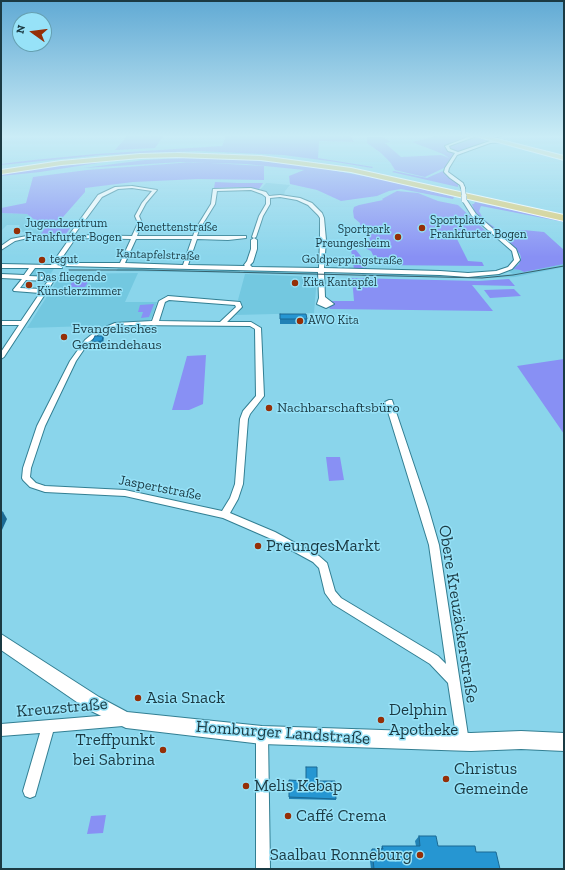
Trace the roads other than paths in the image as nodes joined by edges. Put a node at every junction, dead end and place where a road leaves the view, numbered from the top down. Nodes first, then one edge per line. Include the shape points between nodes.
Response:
1 (19, 176) edge
2 (379, 176) edge
3 (393, 176) edge
4 (450, 176) edge
5 (1, 178) edge
6 (268, 197) junction
7 (564, 213) edge
8 (564, 218) edge
9 (134, 237) junction
10 (71, 238) junction
11 (195, 238) junction
12 (249, 238) junction
13 (1, 241) edge
14 (7, 242) junction
15 (1, 248) edge
16 (122, 265) junction
17 (250, 265) junction
18 (1, 266) edge
19 (33, 267) junction
20 (53, 267) junction
21 (185, 267) junction
22 (321, 270) junction
23 (1, 276) edge
24 (25, 277) junction
25 (44, 290) junction
26 (322, 298) dead end
27 (1, 323) edge
28 (23, 323) junction
29 (155, 323) junction
30 (222, 324) junction
31 (1, 357) edge
32 (389, 402) dead end
33 (224, 516) junction
34 (1, 641) edge
35 (452, 680) junction
36 (126, 720) junction
37 (48, 727) junction
38 (1, 730) edge
39 (262, 736) junction
40 (463, 742) junction
41 (564, 742) edge
42 (30, 791) dead end
43 (263, 869) edge

1 - 5 highway
2 - 8 highway
3 - 7 highway
4 - 22 street, Goldpeppingstraße, bridge via 462,184 464,200 474,215 511,246 517,257 516,262 507,270 474,275
6 - 11 street via 251,189 215,190 213,204
6 - 12 street via 268,204 257,230
6 - 22 street via 298,199 318,211 322,218
9 - 10 street, Renettenstraße
9 - 10 street via 140,223 137,216 155,190 125,187 104,192
9 - 11 street, Renettenstraße
9 - 16 street
10 - 14 street, Renettenstraße via 32,236
10 - 20 street
11 - 12 street, Renettenstraße
11 - 21 street
12 - 17 street via 254,249
13 - 14 street
14 - 15 street
16 - 20 street, Kantapfelstraße
16 - 21 street, Kantapfelstraße
17 - 21 street, Kantapfelstraße
17 - 22 street, Goldpeppingstraße via 260,269
18 - 19 street, Kantapfelstraße
19 - 20 street, Kantapfelstraße
19 - 24 street
22 - 26 street
23 - 24 street
24 - 25 street via 52,279
24 - 25 street via 16,290
25 - 28 street
27 - 28 street
28 - 31 street
29 - 30 street, Jaspertstraße
29 - 30 street via 162,301 168,298 238,303 239,307
29 - 33 street, Jaspertstraße via 117,324 98,332 87,341 65,376 45,418 31,455 26,478 33,485 45,489 126,493
30 - 33 street, Jaspertstraße via 254,325 258,328 260,396 244,419 239,484
32 - 35 street, Obere Kreuzäckerstraße via 434,545
33 - 35 street, Jaspertstraße via 272,535 316,559 323,566 330,593 337,601 434,660
34 - 36 street, Homburger Landstraße via 93,703
35 - 40 street, Obere Kreuzäckerstraße
36 - 37 street, Kreuzstraße
36 - 39 street, Homburger Landstraße
37 - 38 street, Kreuzstraße
37 - 42 street
39 - 40 street, Homburger Landstraße
39 - 43 street
40 - 41 street, Homburger Landstraße

